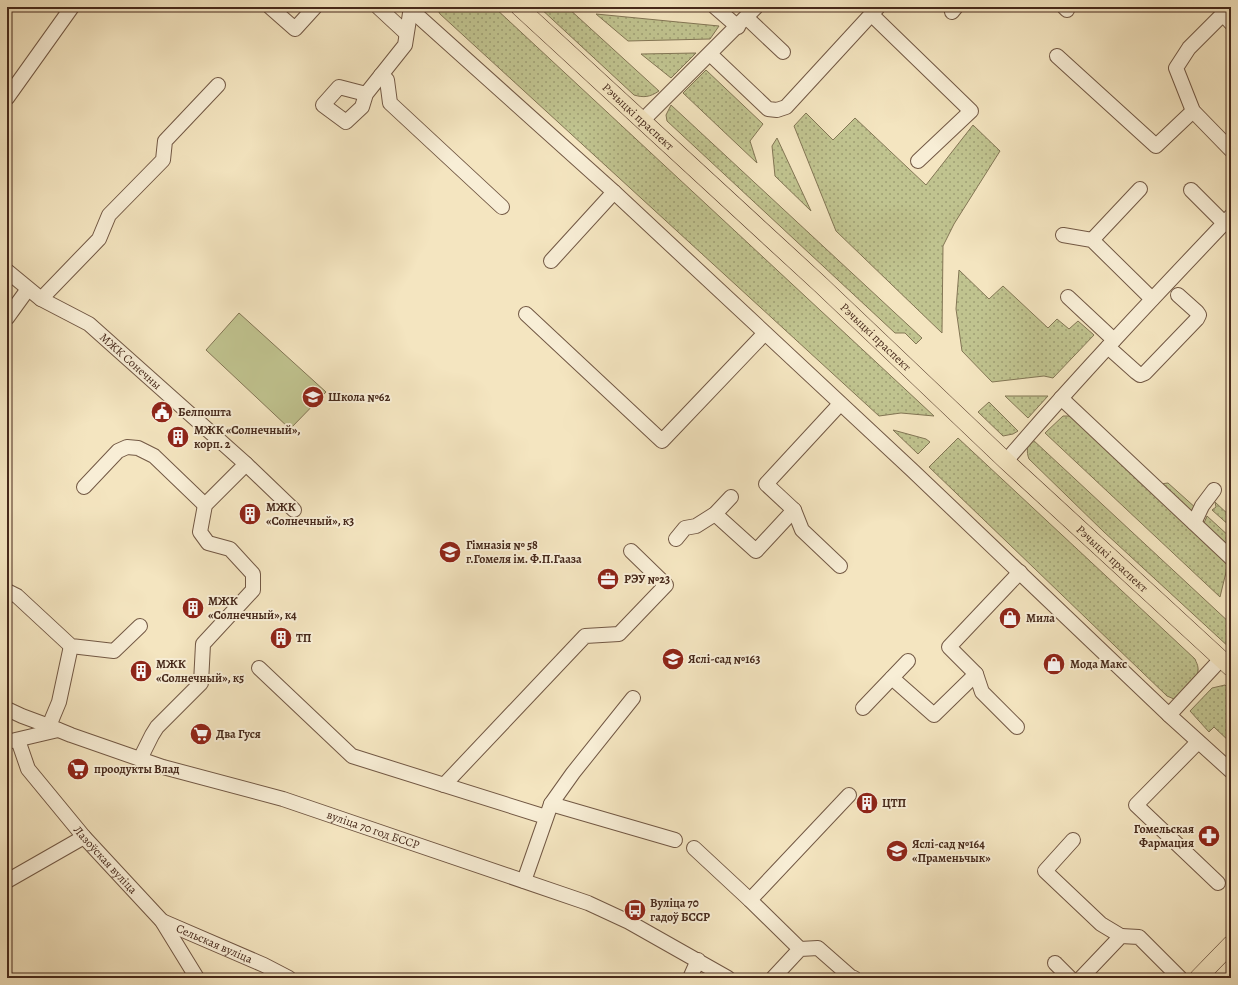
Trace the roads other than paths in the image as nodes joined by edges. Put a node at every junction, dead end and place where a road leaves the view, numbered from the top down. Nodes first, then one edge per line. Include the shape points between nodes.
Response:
1 (72, 7) edge
2 (270, 7) edge
3 (315, 7) edge
4 (378, 7) edge
5 (519, 7) edge
6 (715, 7) edge
7 (756, 7) edge
8 (410, 8) edge
9 (875, 11) edge
10 (742, 22) junction
11 (1231, 23) edge
12 (406, 32) junction
13 (783, 52) dead end
14 (710, 54) junction
15 (1057, 56) dead end
16 (381, 75) junction
17 (218, 85) dead end
18 (366, 94) dead end
19 (7, 98) edge
20 (1193, 111) junction
21 (642, 121) junction
22 (1228, 142) edge
23 (918, 161) dead end
24 (1140, 190) dead end
25 (1191, 190) dead end
26 (614, 192) junction
27 (502, 207) dead end
28 (1228, 219) edge
29 (1063, 235) dead end
30 (1092, 240) junction
31 (551, 261) dead end
32 (7, 271) edge
33 (28, 289) junction
34 (1178, 295) dead end
35 (1068, 297) dead end
36 (41, 299) junction
37 (1152, 299) junction
38 (526, 314) dead end
39 (7, 318) edge
40 (764, 334) junction
41 (1111, 343) junction
42 (1061, 398) junction
43 (840, 404) junction
44 (1006, 461) junction
45 (246, 464) junction
46 (84, 487) dead end
47 (1214, 490) dead end
48 (731, 497) dead end
49 (205, 506) junction
50 (294, 510) dead end
51 (794, 510) junction
52 (715, 514) junction
53 (1194, 523) junction
54 (676, 539) dead end
55 (631, 551) dead end
56 (1231, 558) edge
57 (840, 566) dead end
58 (1020, 572) junction
59 (7, 591) edge
60 (140, 626) dead end
61 (71, 646) junction
62 (908, 661) dead end
63 (1226, 664) edge
64 (259, 668) dead end
65 (976, 674) junction
66 (892, 678) junction
67 (634, 698) dead end
68 (863, 708) dead end
69 (7, 709) edge
70 (1169, 715) junction
71 (1017, 727) dead end
72 (54, 728) junction
73 (12, 741) edge
74 (1198, 742) junction
75 (140, 759) junction
76 (1231, 772) edge
77 (444, 785) junction
78 (849, 795) dead end
79 (548, 810) junction
80 (84, 837) junction
81 (675, 840) dead end
82 (1073, 840) dead end
83 (694, 848) dead end
84 (7, 881) edge
85 (524, 881) junction
86 (1218, 883) dead end
87 (750, 900) junction
88 (162, 921) junction
89 (1121, 936) junction
90 (1231, 944) edge
91 (800, 949) junction
92 (698, 960) junction
93 (1055, 963) dead end
94 (197, 978) edge
95 (289, 978) edge
96 (690, 978) edge
97 (728, 978) edge
98 (773, 978) edge
99 (854, 978) edge
100 (1070, 978) edge
101 (1081, 978) edge
102 (1180, 978) edge
103 (1198, 978) edge

1 - 19 street
2 - 3 street via 295,29
4 - 12 street
5 - 21 main road, Рэчыцкі праспект
6 - 10 street
7 - 10 street
8 - 12 street
8 - 26 street
9 - 14 street via 786,107 777,110 768,110
9 - 23 street via 971,111
10 - 13 street
10 - 14 street
11 - 20 street via 1222,14 1189,48 1176,68
12 - 16 street via 405,45
14 - 21 street
15 - 20 street via 1156,146
16 - 18 street
16 - 27 street via 387,80 390,103
17 - 36 street via 165,141 163,160 109,214 99,239
20 - 22 street
21 - 44 main road, Рэчыцкі праспект
24 - 30 street
25 - 28 street
26 - 31 street
26 - 40 street
28 - 37 street
29 - 30 street
30 - 37 street
32 - 33 street, МЖК Сонечны
33 - 36 street, МЖК Сонечны
33 - 39 street
34 - 41 street via 1197,312 1197,319 1145,373 1136,372
35 - 41 street
36 - 45 street, МЖК Сонечны via 89,324
37 - 41 street
38 - 40 street via 662,441
40 - 43 street
41 - 42 street
42 - 44 street
42 - 53 street
43 - 51 street via 766,484
43 - 58 street
44 - 63 main road, Рэчыцкі праспект
45 - 49 street
45 - 50 street, МЖК Сонечны
46 - 49 street via 118,451 128,447 138,448 154,456
47 - 53 street
48 - 52 street
49 - 75 street via 200,532 208,544 230,549 253,574 254,590 203,644 201,683 157,727
51 - 52 street via 756,550
51 - 57 street via 802,530
52 - 54 street via 696,526 685,528
53 - 56 street
55 - 77 street via 666,585 619,634 585,636
58 - 65 street via 949,647
58 - 70 street
59 - 61 street via 18,596
60 - 61 street via 114,651
61 - 72 street
62 - 66 street
63 - 70 street
64 - 77 street via 352,756
65 - 66 street via 934,715
65 - 71 street via 982,692
66 - 68 street
67 - 79 street via 573,773
69 - 72 street, вуліца 70 год БССР
70 - 74 street
72 - 73 street
72 - 75 street, вуліца 70 год БССР
73 - 80 street, Лазоўская вуліца via 28,769
74 - 76 street
74 - 86 street via 1136,805
75 - 85 street, вуліца 70 год БССР via 282,799
77 - 79 street
78 - 87 street
79 - 81 street
79 - 85 street
80 - 84 street
80 - 88 street, Лазоўская вуліца
82 - 89 street via 1045,871 1101,924
83 - 87 street
85 - 92 street, вуліца 70 год БССР via 588,903 622,918
87 - 91 street
88 - 94 street, Лазоўская вуліца
88 - 95 street, Сельская вуліца
89 - 101 street
89 - 102 street via 1139,937
90 - 103 main road
91 - 98 street
91 - 99 street via 818,948
92 - 96 street
92 - 97 street, вуліца 70 год БССР
93 - 100 street

